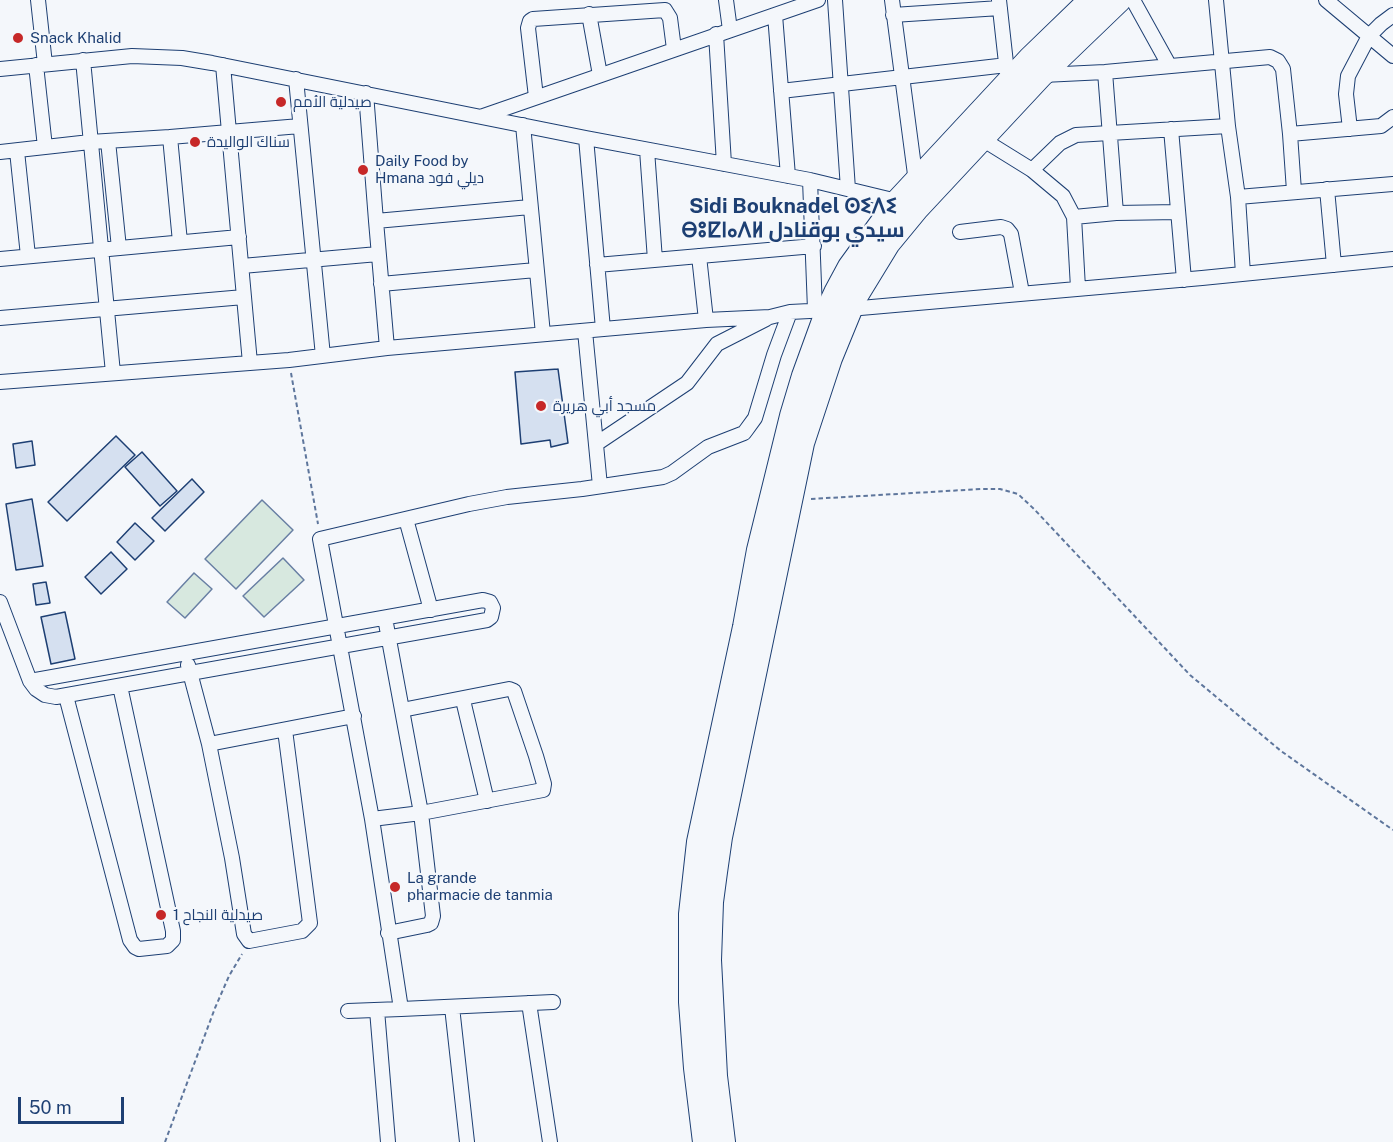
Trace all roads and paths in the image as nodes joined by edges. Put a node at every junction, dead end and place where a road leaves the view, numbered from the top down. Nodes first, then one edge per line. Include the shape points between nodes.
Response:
1 (38, 0) edge
2 (726, 0) edge
3 (818, 0) edge
4 (835, 0) edge
5 (892, 0) edge
6 (1091, 0) edge
7 (1119, 0) edge
8 (1133, 0) edge
9 (1216, 0) edge
10 (1326, 0) edge
11 (999, 4) edge
12 (590, 14) junction
13 (775, 15) junction
14 (894, 15) junction
15 (1393, 15) edge
16 (730, 30) junction
17 (716, 34) junction
18 (1369, 36) junction
19 (674, 49) junction
20 (1393, 56) edge
21 (83, 60) junction
22 (1222, 61) junction
23 (41, 65) junction
24 (223, 65) junction
25 (1169, 65) junction
26 (0, 69) edge
27 (1105, 72) junction
28 (1008, 74) junction
29 (600, 75) junction
30 (1041, 75) junction
31 (901, 78) junction
32 (296, 79) junction
33 (841, 85) junction
34 (781, 91) junction
35 (366, 93) junction
36 (536, 97) junction
37 (481, 116) junction
38 (1393, 117) edge
39 (523, 125) junction
40 (300, 126) junction
41 (1228, 126) junction
42 (1170, 129) junction
43 (1350, 129) junction
44 (230, 132) junction
45 (1108, 133) junction
46 (1290, 134) junction
47 (170, 137) junction
48 (586, 138) junction
49 (982, 139) junction
50 (108, 141) junction
51 (90, 142) junction
52 (45, 147) junction
53 (647, 150) junction
54 (17, 151) junction
55 (0, 152) edge
56 (724, 164) junction
57 (1032, 170) junction
58 (788, 176) junction
59 (810, 180) junction
60 (916, 182) junction
61 (1393, 184) edge
62 (848, 189) junction
63 (1327, 189) junction
64 (1294, 191) junction
65 (1238, 197) junction
66 (907, 205) junction
67 (530, 207) junction
68 (1178, 212) junction
69 (1116, 213) junction
70 (1074, 217) junction
71 (376, 221) junction
72 (960, 232) dead end
73 (239, 237) junction
74 (180, 242) junction
75 (814, 246) junction
76 (119, 248) junction
77 (101, 249) junction
78 (378, 254) junction
79 (28, 256) junction
80 (699, 256) junction
81 (0, 259) edge
82 (1393, 259) edge
83 (313, 260) junction
84 (655, 260) junction
85 (597, 265) junction
86 (1334, 265) junction
87 (242, 266) junction
88 (536, 270) junction
89 (1243, 274) junction
90 (1184, 280) junction
91 (381, 284) junction
92 (1078, 288) junction
93 (1022, 293) junction
94 (244, 297) junction
95 (107, 309) junction
96 (831, 310) junction
97 (790, 312) junction
98 (770, 317) junction
99 (0, 318) edge
100 (706, 320) junction
101 (603, 329) junction
102 (585, 331) junction
103 (543, 334) junction
104 (387, 348) junction
105 (323, 356) junction
106 (289, 360) junction
107 (250, 363) junction
108 (113, 373) junction
109 (0, 382) edge
110 (596, 444) junction
111 (600, 486) junction
112 (790, 500) junction
113 (406, 519) junction
114 (320, 539) junction
115 (0, 602) edge
116 (431, 610) junction
117 (385, 618) junction
118 (337, 627) junction
119 (389, 637) junction
120 (341, 647) junction
121 (186, 654) junction
122 (190, 674) junction
123 (30, 681) junction
124 (120, 686) junction
125 (66, 696) junction
126 (463, 700) junction
127 (402, 710) junction
128 (354, 717) junction
129 (285, 730) junction
130 (209, 744) junction
131 (487, 801) junction
132 (421, 813) junction
133 (372, 819) junction
134 (1393, 830) edge
135 (388, 933) junction
136 (254, 941) junction
137 (553, 1002) dead end
138 (529, 1003) junction
139 (452, 1006) junction
140 (401, 1009) junction
141 (377, 1010) junction
142 (348, 1011) dead end
143 (165, 1142) edge
144 (388, 1142) edge
145 (467, 1142) edge
146 (550, 1142) edge
147 (705, 1142) edge
148 (723, 1142) edge

1 - 23 street
2 - 16 street
3 - 13 street
4 - 33 street
5 - 14 street
6 - 28 highway
7 - 30 highway
8 - 25 street
9 - 22 street
10 - 18 street
11 - 14 street
11 - 28 street
12 - 19 street via 665,10 670,18
12 - 29 street
12 - 36 street via 530,21
13 - 16 street
13 - 34 street
14 - 31 street
15 - 18 street
16 - 17 street
17 - 19 street
17 - 56 street
18 - 20 street
18 - 43 street via 1348,76
19 - 29 street
21 - 23 street
21 - 24 street via 157,56
21 - 51 street
22 - 25 street
22 - 41 street
22 - 46 street via 1270,57 1278,61 1283,69
23 - 26 street
23 - 52 street
24 - 32 street
24 - 44 street
25 - 27 street
27 - 30 street
27 - 45 street
28 - 31 street
28 - 60 highway
29 - 36 street
30 - 49 highway
31 - 33 street
31 - 60 street
32 - 35 street
32 - 40 street
33 - 34 street
33 - 62 street
34 - 58 street
35 - 37 street
35 - 71 street
36 - 37 street
37 - 39 street
38 - 43 street via 1383,126
39 - 48 street
39 - 67 street
40 - 44 street
40 - 83 street
41 - 42 street
41 - 65 street
42 - 45 street
42 - 68 street
43 - 46 street
44 - 47 street
44 - 73 street
45 - 57 street via 1071,136
45 - 69 street
46 - 64 street
47 - 50 street
47 - 74 street
48 - 53 street
48 - 85 street
49 - 57 street
49 - 66 highway
50 - 51 street
50 - 76 street
51 - 52 street
51 - 77 street
52 - 54 street
53 - 56 street
53 - 84 street
54 - 55 street
54 - 79 street
56 - 58 street
57 - 70 street via 1063,196
58 - 59 street
59 - 62 street
59 - 75 street
60 - 66 highway
61 - 63 street
62 - 66 street
63 - 64 street
63 - 86 street
64 - 65 street
65 - 89 street
66 - 96 highway via 850,267
67 - 71 street
67 - 88 street
68 - 69 street
68 - 90 street
69 - 70 street
70 - 92 street
71 - 78 street
72 - 93 street via 1007,229
73 - 74 street
73 - 87 street
74 - 76 street
75 - 80 street
75 - 96 street
76 - 77 street
77 - 79 street
77 - 95 street
78 - 83 street
78 - 91 street
79 - 81 street
80 - 84 street
80 - 100 street
82 - 86 street
83 - 87 street
83 - 105 street
84 - 85 street
85 - 101 street
86 - 89 street
87 - 94 street
88 - 91 street
88 - 103 street
89 - 90 street
90 - 92 street
91 - 104 street
92 - 93 street
93 - 96 street
94 - 95 street
94 - 107 street
95 - 99 street
95 - 108 street
96 - 97 street
96 - 112 highway via 817,396
96 - 147 highway via 804,376 779,464 699,842 691,914 691,1002
97 - 98 street
97 - 111 street via 755,418 747,429 708,447 663,477
98 - 100 street
98 - 110 street via 717,344 687,383
100 - 101 street
101 - 102 street
102 - 103 street
102 - 110 street
103 - 104 street
104 - 105 street
105 - 106 street
106 - 107 street
106 - 114 path
107 - 108 street
108 - 109 street
110 - 111 street
111 - 113 street via 507,497
112 - 134 path via 981,489 1018,494 1190,675 1281,751
112 - 148 highway via 720,837 711,902 711,1012
113 - 114 street
113 - 116 street
114 - 118 street
115 - 123 street
116 - 117 street
116 - 119 street via 485,600 494,611 487,620
117 - 118 street
117 - 119 street
118 - 120 street
118 - 121 street
119 - 120 street
119 - 127 street
120 - 122 street
120 - 128 street
121 - 122 street
121 - 123 street
122 - 124 street
122 - 130 street
123 - 125 street via 45,695
124 - 125 street
124 - 125 street via 173,931 173,940 167,946 139,949 130,940
126 - 127 street
126 - 131 street
126 - 131 street via 514,691 544,784 541,791
127 - 132 street
128 - 129 street
128 - 133 street
129 - 130 street
129 - 136 street via 310,923 302,931
130 - 136 street via 244,934
131 - 132 street
132 - 133 street
132 - 135 street via 433,920 427,925
133 - 135 street
135 - 140 street
136 - 143 path via 238,961 215,1008
137 - 138 street
138 - 139 street
138 - 146 street
139 - 140 street
139 - 145 street
140 - 141 street
141 - 142 street
141 - 144 street

